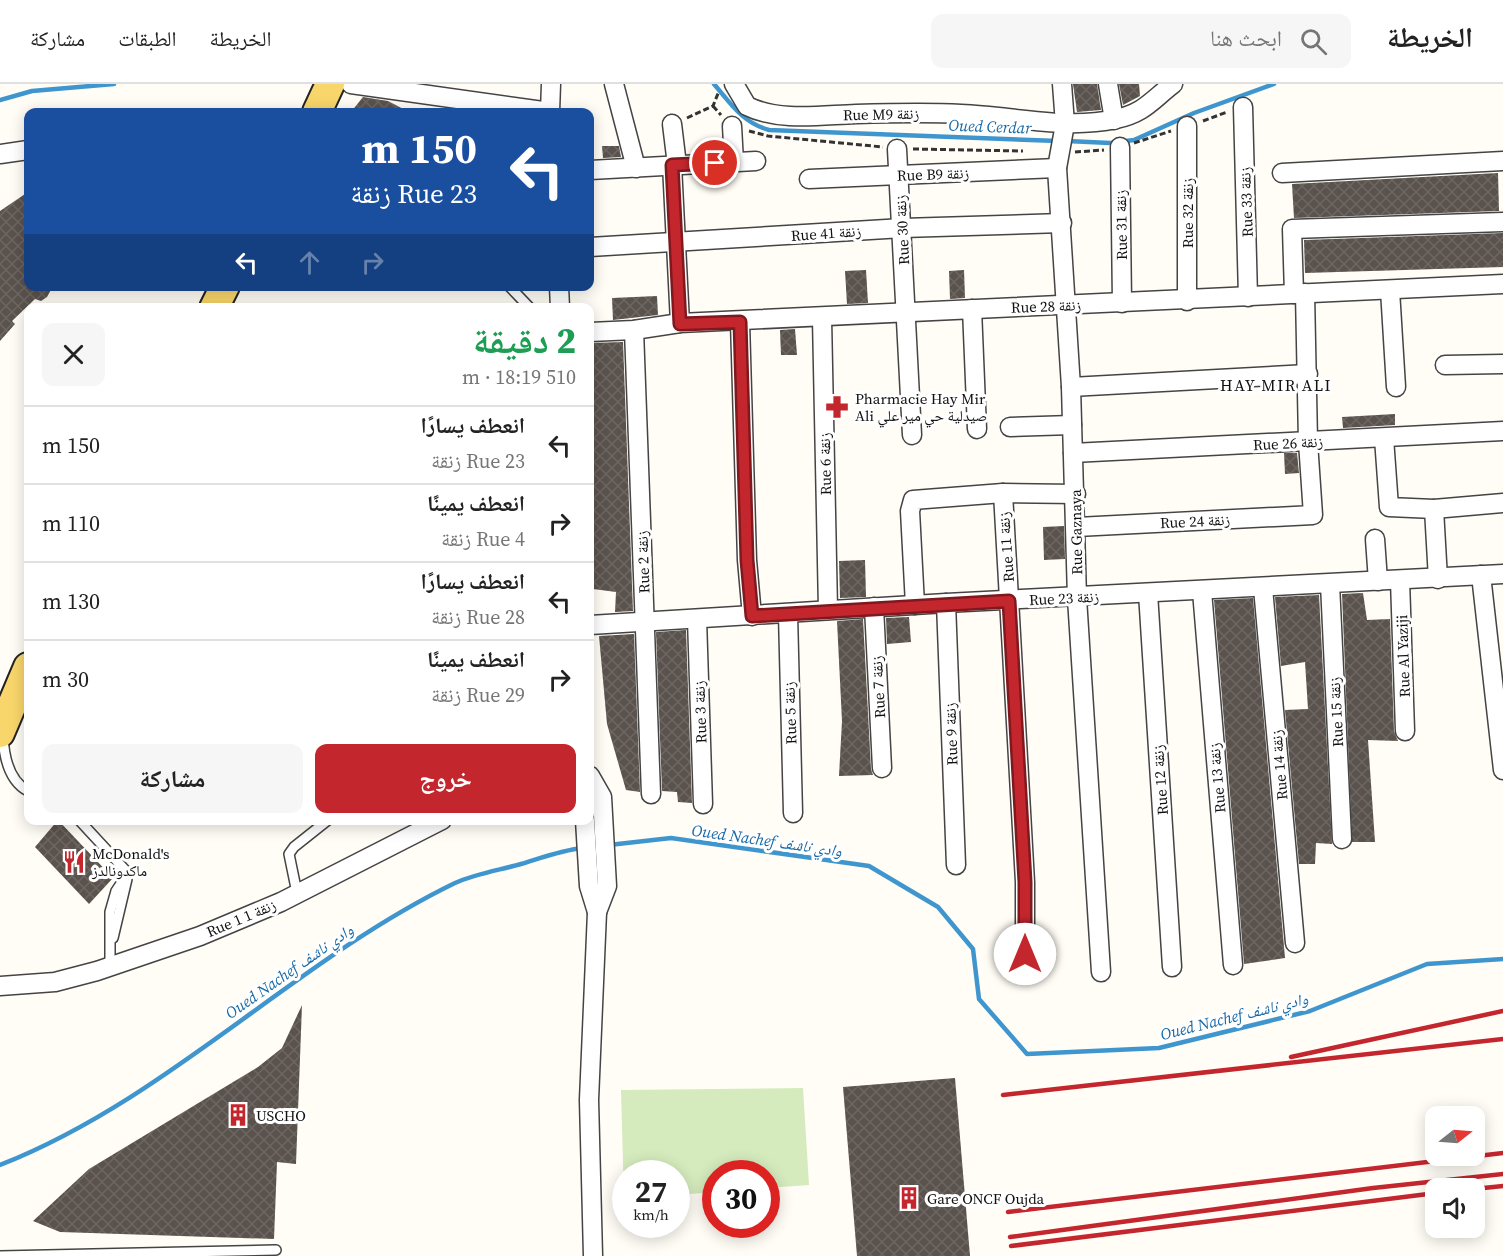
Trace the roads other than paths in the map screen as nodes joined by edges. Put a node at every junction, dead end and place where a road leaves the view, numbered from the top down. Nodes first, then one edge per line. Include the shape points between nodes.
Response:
1 (330, 84) edge
2 (351, 84) edge
3 (551, 84) edge
4 (614, 84) edge
5 (734, 84) edge
6 (1062, 84) edge
7 (1108, 84) edge
8 (1173, 84) edge
9 (1243, 107) road end
10 (319, 108) edge
11 (522, 108) edge
12 (550, 108) edge
13 (1114, 120) junction
14 (672, 124) road end
15 (732, 126) dead end
16 (1065, 126) junction
17 (1187, 126) road end
18 (1120, 147) road end
19 (897, 149) road end
20 (24, 151) edge
21 (0, 154) edge
22 (1060, 156) junction
23 (756, 161) dead end
24 (1503, 161) edge
25 (734, 162) junction
26 (674, 165) junction
27 (636, 168) junction
28 (594, 170) edge
29 (1282, 173) dead end
30 (898, 175) junction
31 (809, 179) dead end
32 (1503, 222) edge
33 (1062, 223) junction
34 (903, 228) junction
35 (677, 243) junction
36 (594, 247) edge
37 (1503, 284) edge
38 (1390, 290) junction
39 (514, 291) edge
40 (1299, 293) junction
41 (1248, 297) junction
42 (1187, 300) junction
43 (525, 303) edge
44 (1122, 303) junction
45 (1066, 305) junction
46 (972, 309) junction
47 (905, 312) junction
48 (822, 318) junction
49 (740, 322) junction
50 (680, 324) junction
51 (634, 330) junction
52 (594, 332) edge
53 (1503, 364) edge
54 (1445, 365) dead end
55 (1308, 374) junction
56 (1071, 387) junction
57 (1396, 387) dead end
58 (1072, 425) junction
59 (1010, 428) dead end
60 (977, 429) dead end
61 (1503, 431) edge
62 (912, 435) dead end
63 (1384, 438) junction
64 (1308, 442) junction
65 (1073, 453) junction
66 (1002, 494) junction
67 (1076, 494) junction
68 (1503, 503) edge
69 (1434, 509) junction
70 (1077, 527) junction
71 (1375, 539) dead end
72 (1503, 574) edge
73 (1481, 575) junction
74 (1438, 579) junction
75 (1400, 580) junction
76 (1378, 581) junction
77 (1330, 584) junction
78 (1263, 588) junction
79 (1202, 591) junction
80 (1148, 592) junction
81 (1077, 598) junction
82 (1009, 601) junction
83 (946, 603) junction
84 (915, 605) junction
85 (874, 607) junction
86 (828, 610) junction
87 (788, 614) junction
88 (752, 616) junction
89 (697, 619) junction
90 (645, 622) junction
91 (594, 625) edge
92 (24, 656) edge
93 (24, 676) edge
94 (0, 689) edge
95 (1, 730) edge
96 (1405, 731) dead end
97 (882, 768) dead end
98 (1503, 770) edge
99 (594, 783) edge
100 (24, 789) edge
101 (651, 794) dead end
102 (703, 804) dead end
103 (793, 813) dead end
104 (84, 825) edge
105 (322, 825) edge
106 (432, 825) edge
107 (585, 825) edge
108 (1342, 839) dead end
109 (956, 865) dead end
110 (297, 893) junction
111 (597, 912) junction
112 (1295, 942) dead end
113 (1025, 954) dead end
114 (1233, 965) dead end
115 (110, 966) junction
116 (1172, 967) dead end
117 (1101, 972) dead end
118 (0, 976) edge
119 (28, 985) junction
120 (0, 986) edge
121 (276, 1250) dead end
122 (0, 1256) edge
123 (593, 1256) edge

1 - 10 main road
2 - 11 street
3 - 12 street
4 - 27 street
5 - 16 street, Rue M9 زنقة via 747,106 770,113 962,114
6 - 16 street, Rue Gaznaya
7 - 13 street
8 - 13 street, Rue M9 زنقة via 1145,109
9 - 41 street, Rue 33 زنقة
13 - 16 street, Rue M9 زنقة
14 - 26 street
15 - 25 street
16 - 22 street, Rue Gaznaya
17 - 42 street, Rue 32 زنقة
18 - 44 street, Rue 31 زنقة
19 - 30 street, Rue 30 زنقة
20 - 21 street
22 - 30 street, Rue B9 زنقة
22 - 33 street, Rue Gaznaya
23 - 25 street
24 - 29 street
25 - 26 street
26 - 27 street
26 - 35 street
27 - 28 street
30 - 31 street, Rue B9 زنقة
30 - 34 street, Rue 30 زنقة
32 - 40 street via 1292,228
33 - 34 street, Rue 41 زنقة
33 - 45 street, Rue Gaznaya
34 - 35 street, Rue 41 زنقة
34 - 47 street, Rue 30 زنقة
35 - 36 street, Rue 41 زنقة
35 - 50 street
37 - 38 street, Rue 28 زنقة
38 - 40 street, Rue 28 زنقة
38 - 57 street
39 - 43 lane
40 - 41 street, Rue 28 زنقة
40 - 55 street
41 - 42 street, Rue 28 زنقة
42 - 44 street, Rue 28 زنقة
44 - 45 street, Rue 28 زنقة
45 - 46 street, Rue 28 زنقة
45 - 56 street, Rue Gaznaya
46 - 47 street, Rue 28 زنقة
46 - 60 street
47 - 48 street, Rue 28 زنقة
47 - 62 street, Rue 30 زنقة
48 - 49 street, Rue 28 زنقة
48 - 86 street, Rue 6 زنقة
49 - 50 street, Rue 28 زنقة
49 - 88 street
50 - 51 street, Rue 28 زنقة
51 - 52 street, Rue 28 زنقة
51 - 90 street, Rue 2 زنقة
53 - 54 street
55 - 56 street
55 - 64 street
56 - 58 street, Rue Gaznaya
58 - 59 street
58 - 65 street, Rue Gaznaya
61 - 63 street, Rue 26 زنقة
63 - 64 street, Rue 26 زنقة
63 - 69 street via 1387,504 1391,508
64 - 65 street, Rue 26 زنقة
64 - 70 street, Rue 24 زنقة via 1313,515
65 - 67 street, Rue Gaznaya
66 - 67 street
66 - 82 street, Rue 11 زنقة
66 - 84 street via 916,499 911,504
67 - 70 street, Rue Gaznaya
68 - 69 street
69 - 74 street
70 - 81 street, Rue Gaznaya
71 - 76 street
72 - 73 street, Rue 23 زنقة
73 - 74 street, Rue 23 زنقة
73 - 98 street
74 - 75 street, Rue 23 زنقة
75 - 76 street, Rue 23 زنقة
75 - 96 street, Rue Al Yaziji
76 - 77 street, Rue 23 زنقة
77 - 78 street, Rue 23 زنقة
77 - 108 street, Rue 15 زنقة
78 - 79 street, Rue 23 زنقة
78 - 112 street, Rue 14 زنقة
79 - 80 street, Rue 23 زنقة
79 - 114 street, Rue 13 زنقة
80 - 81 street, Rue 23 زنقة
80 - 116 street, Rue 12 زنقة
81 - 82 street, Rue 23 زنقة
81 - 117 street, Rue Gaznaya
82 - 83 street, Rue 23 زنقة
82 - 113 street, Rue 11 زنقة via 1025,882
83 - 84 street, Rue 23 زنقة
83 - 109 street, Rue 9 زنقة
84 - 85 street, Rue 23 زنقة
85 - 86 street, Rue 23 زنقة
85 - 97 street, Rue 7 زنقة
86 - 87 street, Rue 23 زنقة
87 - 88 street, Rue 23 زنقة
87 - 103 street, Rue 5 زنقة
88 - 89 street, Rue 23 زنقة
89 - 90 street, Rue 23 زنقة
89 - 102 street, Rue 3 زنقة
90 - 91 street, Rue 23 زنقة
90 - 101 street, Rue 2 زنقة
92 - 94 main road
93 - 95 main road
95 - 100 lane via 6,762
99 - 111 street via 602,797 607,886
104 - 115 lane via 126,869 128,877 119,885 112,901 108,923 112,944
105 - 110 lane via 289,855
106 - 110 street, Rue 1 زنقة 1
107 - 111 street via 589,886
110 - 115 street, Rue 1 زنقة 1 via 200,936
111 - 123 street via 589,1101
115 - 119 street, Rue 1 زنقة 1 via 55,982
118 - 119 street via 15,984
119 - 120 street, Rue 1 زنقة 1
121 - 122 lane

